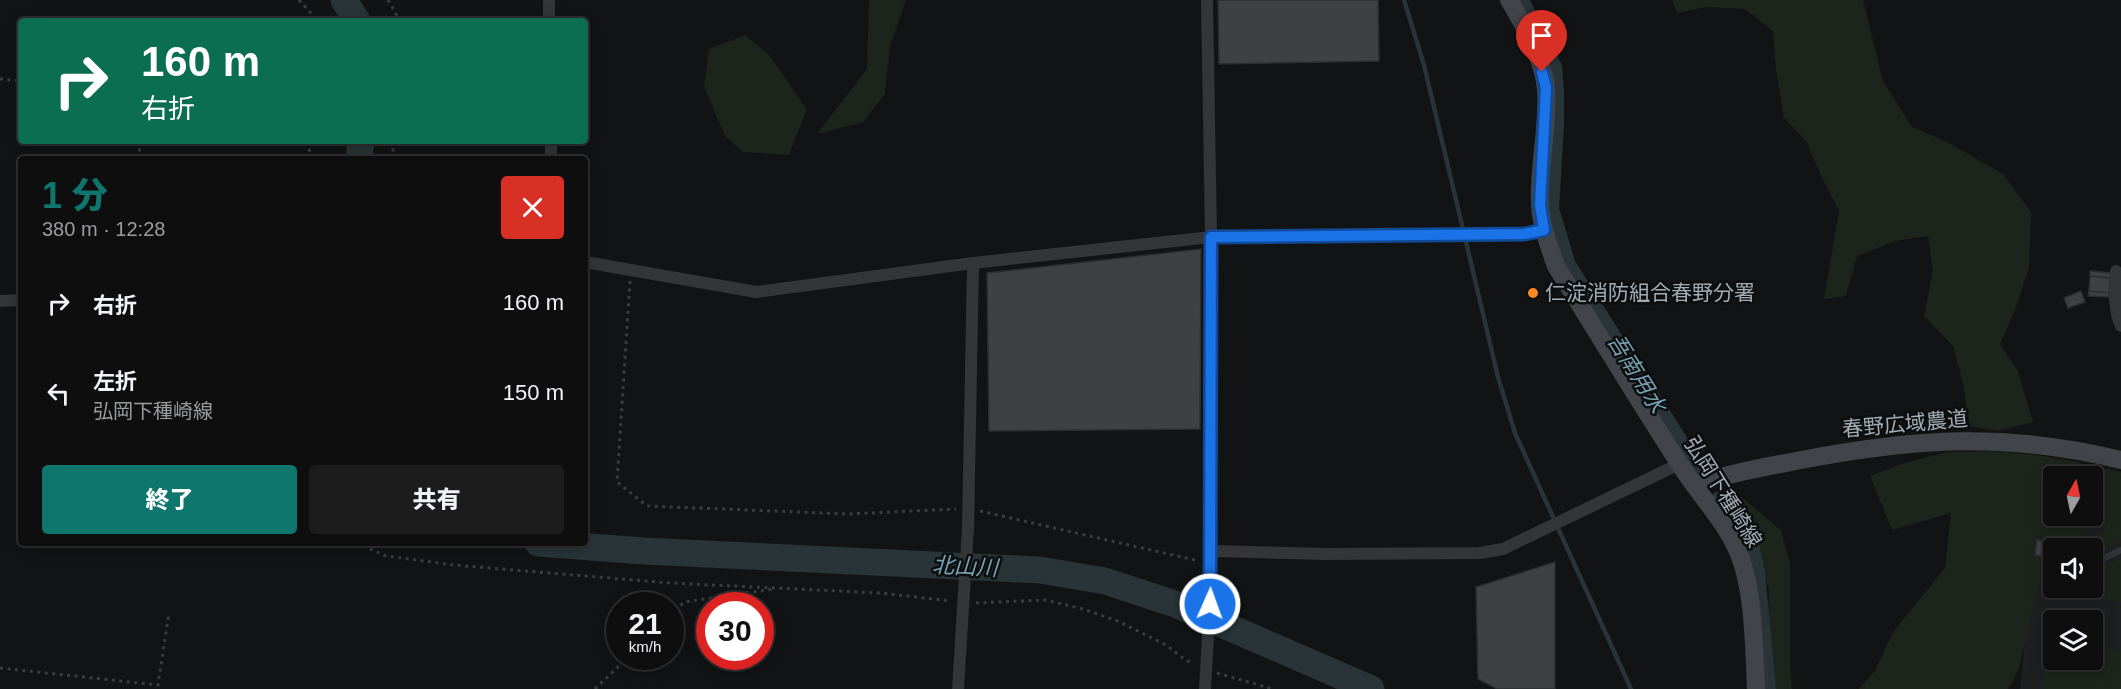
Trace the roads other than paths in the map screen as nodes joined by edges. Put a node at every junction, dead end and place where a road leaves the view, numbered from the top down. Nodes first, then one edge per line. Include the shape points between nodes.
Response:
1 (549, 0) edge
2 (1207, 0) edge
3 (1509, 0) edge
4 (549, 18) edge
5 (1544, 230) junction
6 (1211, 237) junction
7 (588, 263) edge
8 (973, 263) junction
9 (2116, 271) dead end
10 (18, 300) edge
11 (0, 301) edge
12 (2121, 326) edge
13 (2121, 460) edge
14 (1679, 464) junction
15 (1695, 485) junction
16 (2121, 550) edge
17 (1211, 551) junction
18 (2103, 559) edge
19 (958, 689) edge
20 (1205, 689) edge
21 (1756, 689) edge

1 - 4 street
2 - 6 street
3 - 5 main road, 弘岡下種崎線 via 1538,57 1546,88 1540,205
5 - 6 street via 1525,234
5 - 14 main road, 弘岡下種崎線 via 1556,266
6 - 8 street
6 - 17 street
7 - 8 street via 756,292
8 - 19 street via 968,528
9 - 12 street via 2114,302
10 - 11 street
13 - 15 main road, 春野広域農道 via 2019,442 1918,442 1838,453
14 - 15 main road, 弘岡下種崎線
14 - 17 street via 1503,549 1480,553 1339,554
15 - 21 main road, 弘岡下種崎線 via 1739,553 1745,572
16 - 18 lane
17 - 20 street

